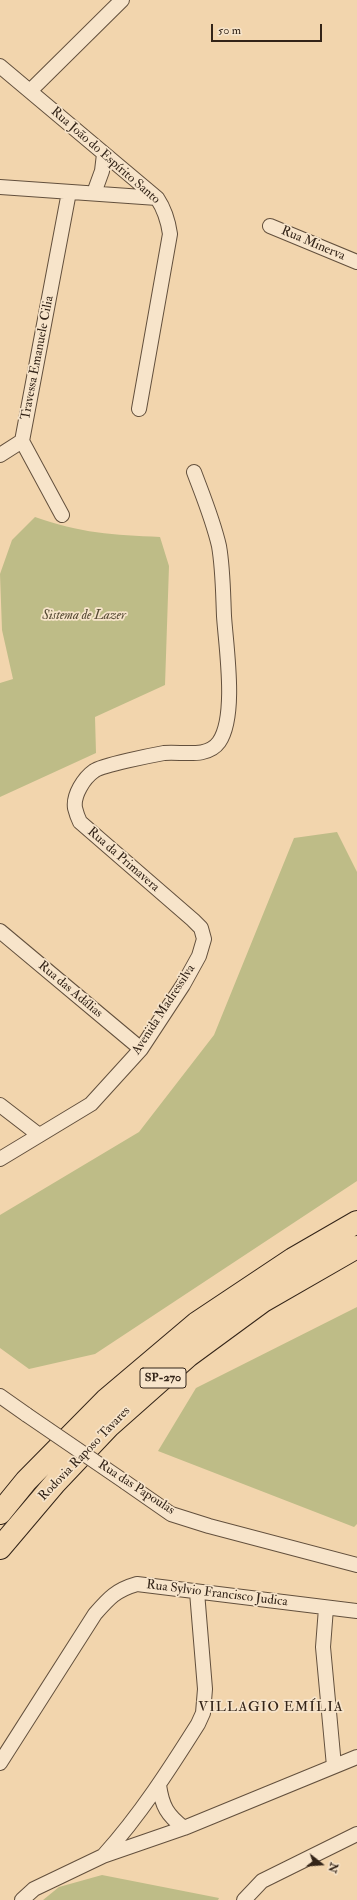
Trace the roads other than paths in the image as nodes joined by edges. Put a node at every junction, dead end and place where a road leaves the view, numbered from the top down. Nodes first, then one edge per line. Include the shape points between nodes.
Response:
1 (122, 0) edge
2 (0, 66) edge
3 (30, 91) junction
4 (104, 154) junction
5 (0, 187) edge
6 (69, 192) junction
7 (94, 193) junction
8 (157, 198) junction
9 (270, 226) dead end
10 (357, 262) edge
11 (139, 409) dead end
12 (22, 441) junction
13 (0, 455) edge
14 (194, 472) dead end
15 (62, 515) dead end
16 (193, 920) joint
17 (0, 932) edge
18 (141, 1049) junction
19 (0, 1105) edge
20 (39, 1135) junction
21 (0, 1159) edge
22 (357, 1222) edge
23 (357, 1247) edge
24 (0, 1396) edge
25 (0, 1513) edge
26 (0, 1548) edge
27 (357, 1565) edge
28 (197, 1592) junction
29 (326, 1608) junction
30 (357, 1611) edge
31 (357, 1757) edge
32 (0, 1763) edge
33 (334, 1766) junction
34 (158, 1785) junction
35 (184, 1828) junction
36 (357, 1834) edge
37 (103, 1856) junction
38 (22, 1900) edge
39 (244, 1900) edge

1 - 3 street
2 - 3 street, Rua João do Espírito Santo
3 - 4 street, Rua João do Espírito Santo
4 - 7 street via 102,171
4 - 8 street, Rua João do Espírito Santo
5 - 6 street
6 - 7 street
6 - 12 street, Travessa Emanuele Cilia
7 - 8 street
8 - 11 street, Rua João do Espírito Santo via 168,219 170,234
9 - 10 street, Rua Minerva
12 - 13 street
12 - 15 street
14 - 16 street, Rua da Primavera via 210,512 219,547 223,579 228,675 228,710 224,730 219,742 205,751 188,754 166,753 95,770 78,791 75,807 80,822
16 - 18 street, Avenida Madressilva via 201,928 204,939 199,956
17 - 18 street, Rua das Adálias
18 - 20 street, Avenida Madressilva via 91,1104
19 - 20 street
20 - 21 street, Avenida Madressilva
22 - 25 highway, Rodovia Raposo Tavares / SP-270 via 293,1259 197,1323 106,1400 26,1481
23 - 26 highway, Rodovia Raposo Tavares / SP-270 via 263,1301 188,1356 109,1426 55,1483
24 - 27 street, Rua das Papoulas, bridge via 171,1514
28 - 29 street, Rua Sylvio Francisco Judica
28 - 32 street, Rua Sylvio Francisco Judica via 138,1584 111,1596 95,1614
28 - 34 street via 206,1689 203,1713
29 - 30 street, Rua Sylvio Francisco Judica
29 - 33 street via 323,1647
31 - 33 street
33 - 35 street
34 - 35 street via 169,1817
34 - 37 street via 126,1831
35 - 37 street
36 - 39 street via 262,1881
37 - 38 street via 34,1890

